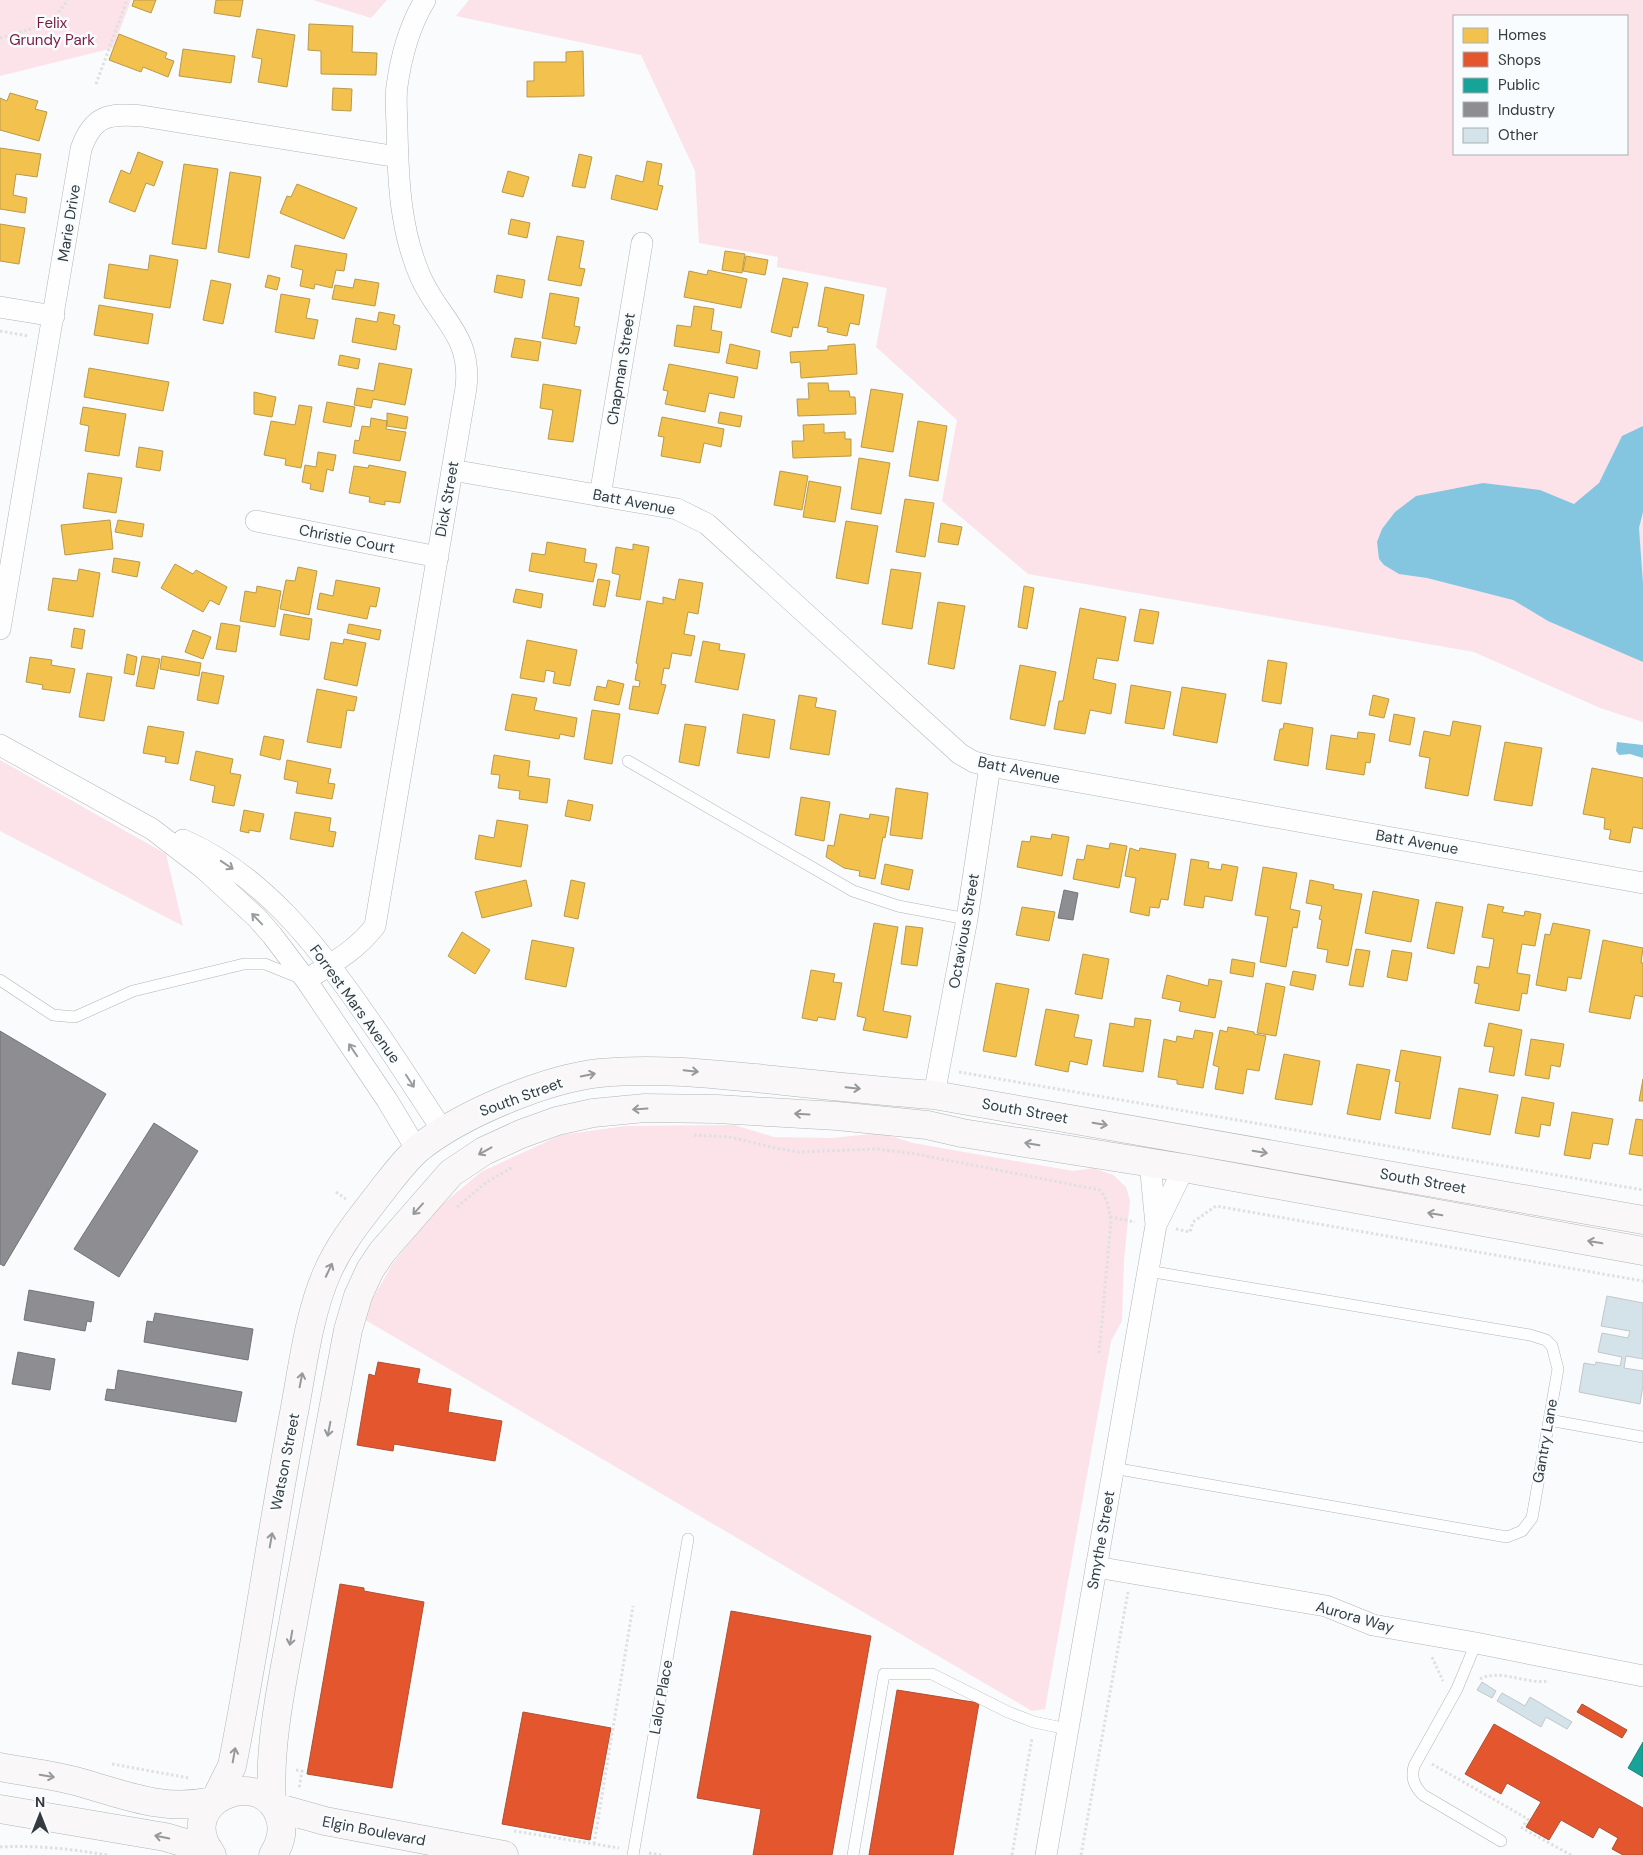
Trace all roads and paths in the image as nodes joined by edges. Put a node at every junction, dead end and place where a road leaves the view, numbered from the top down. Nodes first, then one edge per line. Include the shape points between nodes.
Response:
1 (68, 0) edge
2 (127, 0) edge
3 (425, 0) edge
4 (0, 38) edge
5 (96, 84) dead end
6 (398, 156) junction
7 (642, 243) dead end
8 (0, 307) edge
9 (54, 316) junction
10 (0, 331) edge
11 (28, 336) dead end
12 (452, 470) junction
13 (600, 496) junction
14 (256, 521) dead end
15 (438, 557) junction
16 (0, 629) edge
17 (0, 745) edge
18 (628, 761) dead end
19 (990, 766) junction
20 (152, 828) junction
21 (1643, 883) edge
22 (967, 919) junction
23 (330, 965) junction
24 (0, 980) edge
25 (306, 980) junction
26 (939, 1068) junction
27 (934, 1095) junction
28 (927, 1125) junction
29 (443, 1131) junction
30 (693, 1135) dead end
31 (1171, 1136) junction
32 (417, 1150) junction
33 (1150, 1162) junction
34 (516, 1165) dead end
35 (1184, 1168) junction
36 (451, 1173) junction
37 (1643, 1190) edge
38 (451, 1211) dead end
39 (1643, 1220) edge
40 (1156, 1225) junction
41 (1643, 1251) edge
42 (1148, 1271) junction
43 (1643, 1281) edge
44 (313, 1316) junction
45 (348, 1330) junction
46 (1099, 1354) dead end
47 (1549, 1420) junction
48 (1643, 1437) edge
49 (1113, 1468) junction
50 (280, 1488) junction
51 (317, 1491) junction
52 (688, 1539) dead end
53 (1096, 1567) junction
54 (1129, 1589) dead end
55 (633, 1606) dead end
56 (1476, 1643) junction
57 (1430, 1653) dead end
58 (1643, 1676) edge
59 (1556, 1678) dead end
60 (1457, 1689) junction
61 (1034, 1722) junction
62 (1068, 1729) junction
63 (106, 1763) dead end
64 (1431, 1763) dead end
65 (0, 1767) edge
66 (271, 1767) junction
67 (193, 1779) dead end
68 (306, 1791) dead end
69 (214, 1801) junction
70 (273, 1805) junction
71 (0, 1809) edge
72 (1501, 1842) dead end
73 (594, 1844) dead end
74 (0, 1847) edge
75 (211, 1853) edge
76 (107, 1855) edge
77 (273, 1855) edge
78 (504, 1855) edge
79 (633, 1855) edge
80 (853, 1855) edge
81 (1012, 1855) edge
82 (1046, 1855) edge
83 (1082, 1855) edge
84 (1572, 1855) edge

1 - 4 path via 53,19 36,28
2 - 5 path
3 - 6 street, Dick Street via 410,30 397,87
6 - 9 street, Marie Drive via 142,116 110,115 96,124 81,149
6 - 12 street, Dick Street via 398,182 408,242 422,279 460,341 466,358 468,374
7 - 13 street, Chapman Street
8 - 9 street
9 - 16 street, Marie Drive
10 - 11 path
12 - 13 street, Batt Avenue
12 - 15 street, Dick Street
13 - 19 street, Batt Avenue via 677,509 707,524 960,754
14 - 15 street, Christie Court
15 - 23 street, Dick Street via 375,926 361,943
17 - 20 street, Forrest Mars Avenue
18 - 22 lane via 853,891 898,906
19 - 21 street, Batt Avenue
19 - 22 street, Octavious Street
20 -> 23 street, Forrest Mars Avenue via 203,850 244,877 273,902
25 -> 20 street, Forrest Mars Avenue via 256,918 204,868
22 - 26 street, Octavious Street
23 - 25 street, Dick Street
23 -> 29 street, Forrest Mars Avenue
24 - 25 lane via 53,1015 75,1017 133,991 244,964 265,964
32 -> 25 street, Forrest Mars Avenue
26 - 27 street, Octavious Street
26 - 37 path
27 - 28 street
29 -> 27 street, South Street via 518,1096 557,1082 598,1073 683,1071
27 -> 31 street, South Street
33 -> 28 street, South Street
28 -> 36 street, South Street via 837,1116 717,1110 645,1108 593,1113 521,1134 484,1151
29 - 32 street, South Street
29 - 36 street
30 - 46 path via 730,1137 799,1152 877,1150 916,1154 1100,1190 1109,1207 1110,1221
31 - 33 street
31 - 35 street
31 -> 39 street, South Street
32 - 36 street
44 -> 32 street, Watson Street via 336,1254 365,1212
33 - 35 street, South Street
33 - 40 street, Smythe Street
34 - 38 path via 487,1182
35 - 40 street, Smythe Street
41 -> 35 street, South Street
36 -> 45 street via 370,1270
40 - 42 street, Smythe Street
40 - 43 path via 1190,1232 1192,1222 1216,1206
42 - 47 lane, Gantry Lane via 1546,1340 1555,1353 1558,1369
42 - 49 street, Smythe Street
44 - 45 street
50 -> 44 street, Watson Street
45 -> 51 street
47 - 48 lane
47 - 49 lane, Gantry Lane via 1532,1518 1522,1531 1507,1537
49 - 53 street, Smythe Street
50 - 51 street
69 -> 50 street, Watson Street via 232,1766
51 -> 66 street
52 - 79 lane, Lalor Place
53 - 56 street, Aurora Way via 1326,1606 1373,1625
53 - 62 street, Smythe Street
54 - 83 path
55 - 73 path
56 - 58 street, Aurora Way
56 - 60 lane
57 - 60 path via 1442,1680
59 - 60 path via 1536,1682 1488,1675 1477,1680 1469,1696
60 - 72 lane via 1414,1766 1413,1780 1422,1795
61 - 62 lane
61 - 80 lane via 932,1674 884,1674
61 - 81 path
62 - 82 street, Smythe Street
63 - 67 path
64 - 84 path via 1528,1819 1522,1828
65 -> 69 street via 67,1779 157,1804 185,1806
66 - 68 path via 302,1771 299,1789
66 - 70 street
69 - 70 street, Elgin Boulevard via 234,1791 247,1791 264,1797
69 - 75 street, Watson Street via 202,1823 204,1840
70 - 77 street via 282,1832
70 - 78 street, Elgin Boulevard via 325,1822
75 -> 71 street via 170,1838
74 - 76 path via 69,1848

